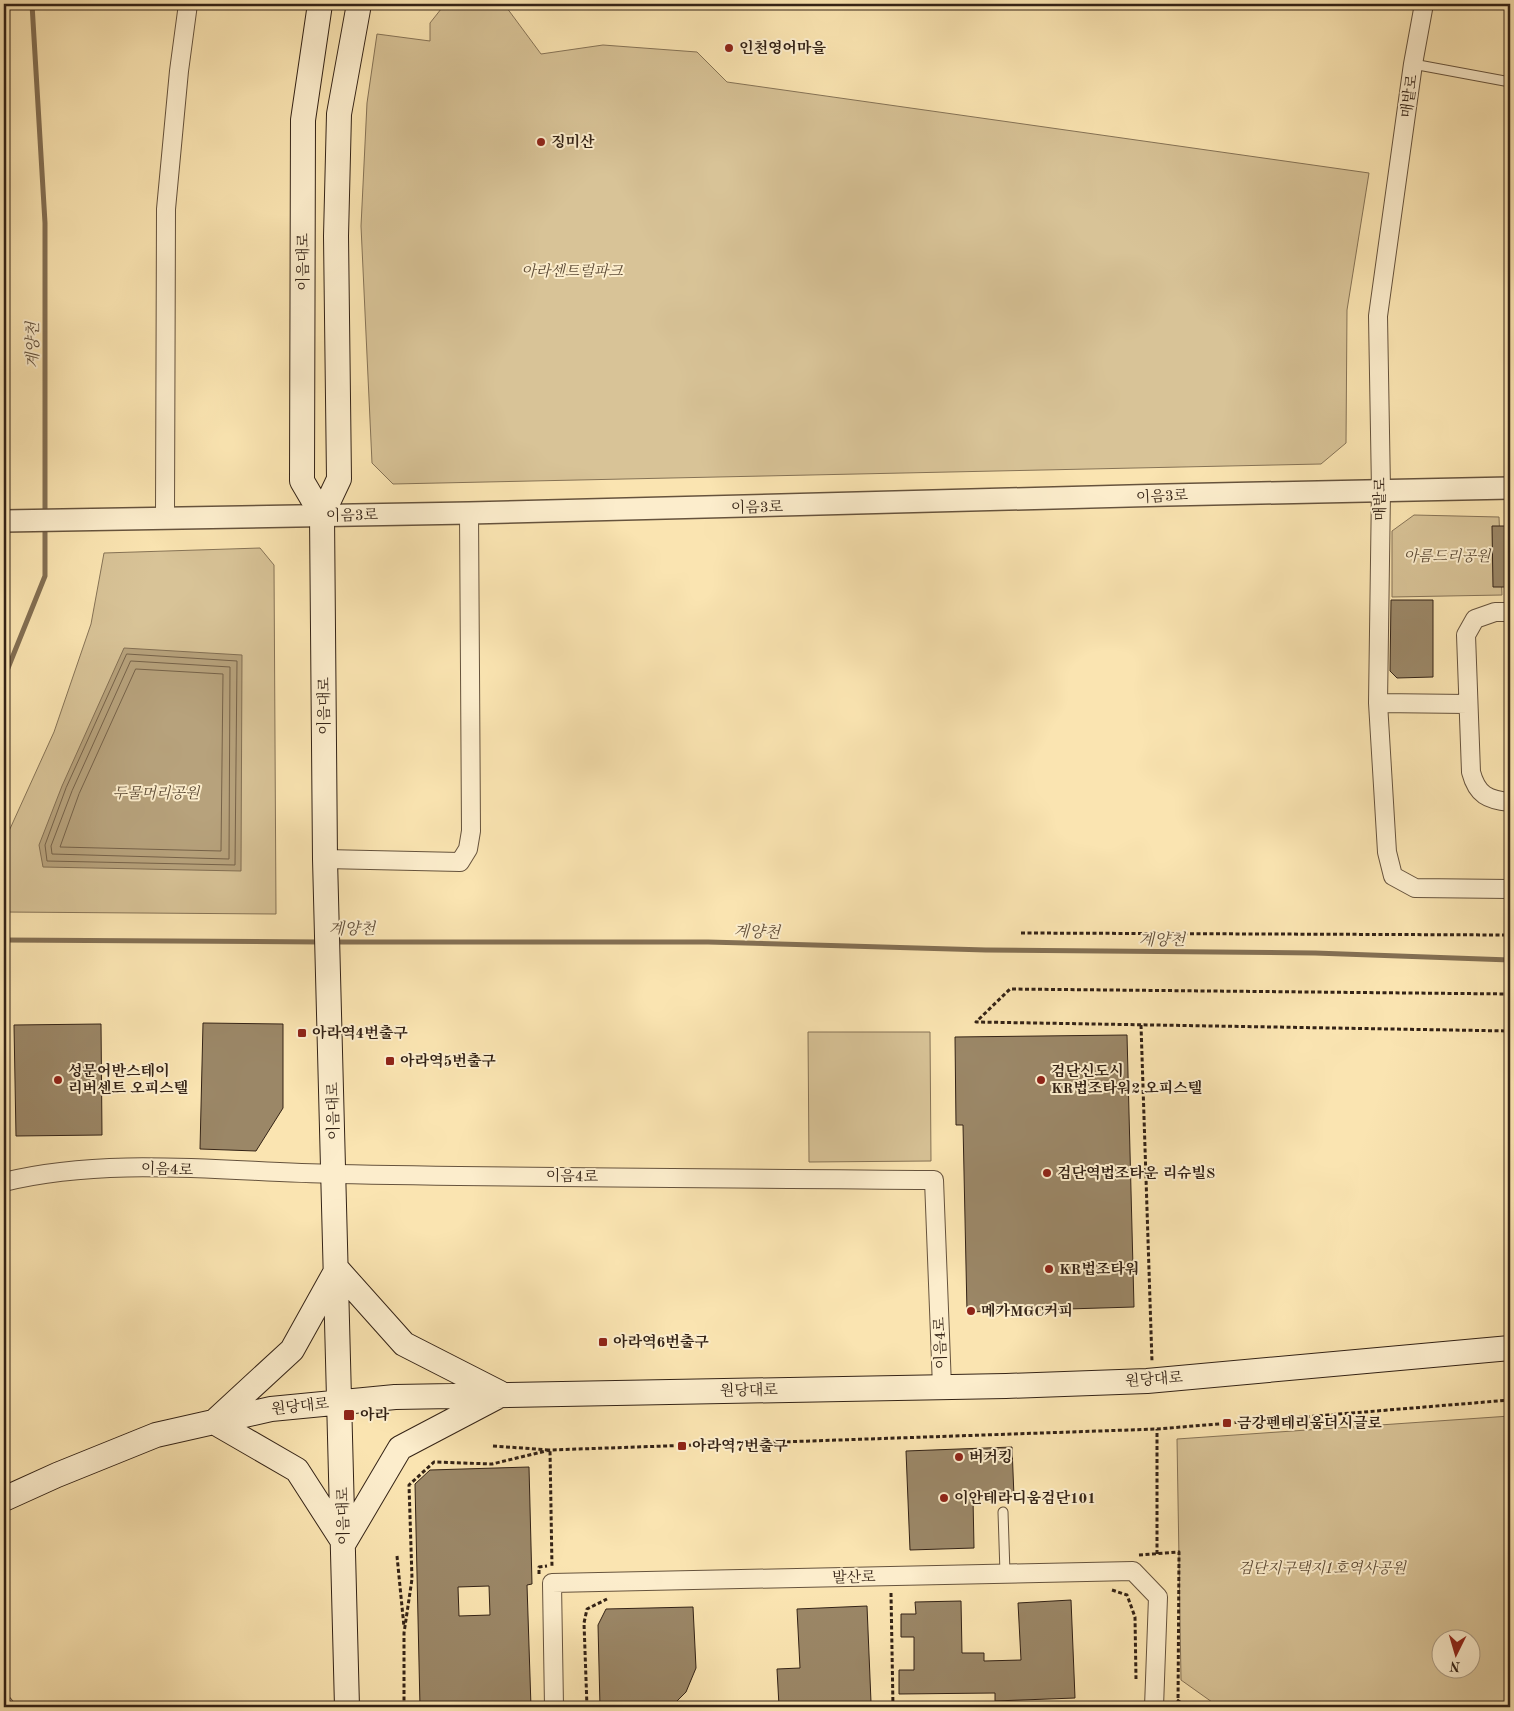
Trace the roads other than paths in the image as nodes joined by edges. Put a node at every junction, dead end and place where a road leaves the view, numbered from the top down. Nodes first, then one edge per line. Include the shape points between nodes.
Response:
1 (188, 4) edge
2 (320, 4) edge
3 (358, 4) edge
4 (1424, 4) edge
5 (1413, 64) junction
6 (1510, 82) edge
7 (1510, 488) edge
8 (1381, 490) junction
9 (469, 514) junction
10 (322, 515) junction
11 (165, 517) junction
12 (4, 521) edge
13 (1510, 612) edge
14 (1378, 703) junction
15 (1468, 704) junction
16 (1510, 802) edge
17 (325, 859) junction
18 (1510, 889) edge
19 (334, 1174) junction
20 (4, 1182) edge
21 (337, 1269) junction
22 (1510, 1348) edge
23 (942, 1387) junction
24 (502, 1394) junction
25 (340, 1402) junction
26 (214, 1422) junction
27 (4, 1499) edge
28 (1003, 1512) dead end
29 (344, 1544) junction
30 (1005, 1573) junction
31 (347, 1707) edge
32 (554, 1707) edge
33 (1154, 1707) edge

1 - 11 street via 166,209
2 - 10 main road, 이음대로 via 303,120 302,481
3 - 10 main road, 이음대로 via 339,114 336,236 339,479
4 - 5 street, 매밭로
5 - 6 lane
5 - 8 street, 매밭로 via 1378,316
7 - 8 street, 이음3로
8 - 9 street, 이음3로
8 - 14 street, 매밭로
9 - 10 street, 이음3로
9 - 17 street via 471,831 468,848 460,862
10 - 11 street, 이음3로
10 - 17 main road, 이음대로
11 - 12 street, 이음3로
13 - 15 street via 1495,612 1475,619 1466,635
14 - 15 street
14 - 18 street, 매밭로 via 1387,852 1393,876 1414,888
15 - 16 street via 1474,785 1495,801
17 - 19 main road, 이음대로
19 - 20 street, 이음4로 via 101,1167
19 - 21 main road, 이음대로
19 - 23 street, 이음4로 via 934,1180
21 - 24 main road via 404,1344
21 - 25 main road, 이음대로
21 - 26 main road via 292,1350
22 - 23 main road, 원당대로 via 1152,1380
23 - 24 main road, 원당대로
24 - 25 main road, 원당대로
24 - 29 main road via 400,1448
25 - 26 main road, 원당대로 via 271,1408
25 - 29 main road, 이음대로
26 - 27 main road, 원당대로 via 156,1435
26 - 29 main road via 297,1470
28 - 30 lane
29 - 31 main road, 이음대로
30 - 32 street, 발산로 via 552,1583
30 - 33 street, 발산로 via 1133,1571 1158,1597

